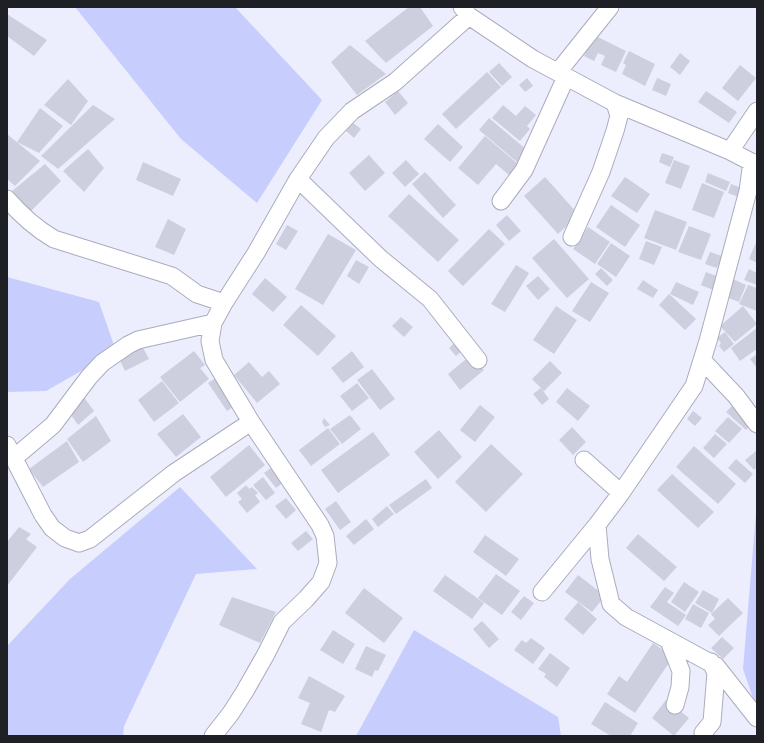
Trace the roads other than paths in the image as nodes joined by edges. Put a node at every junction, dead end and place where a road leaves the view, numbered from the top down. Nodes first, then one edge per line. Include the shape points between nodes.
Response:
1 (610, 7) edge
2 (465, 11) edge
3 (562, 75) junction
4 (615, 103) junction
5 (757, 111) edge
6 (730, 150) junction
7 (755, 163) edge
8 (298, 179) junction
9 (7, 199) edge
10 (501, 201) dead end
11 (572, 237) dead end
12 (224, 303) junction
13 (213, 323) junction
14 (478, 360) dead end
15 (702, 360) junction
16 (251, 422) junction
17 (757, 424) edge
18 (11, 452) edge
19 (584, 460) dead end
20 (621, 493) junction
21 (597, 525) junction
22 (542, 592) dead end
23 (669, 641) junction
24 (711, 662) junction
25 (675, 705) dead end
26 (757, 718) edge
27 (703, 733) dead end
28 (213, 736) edge

1 - 3 street
2 - 3 street via 533,59
2 - 8 street via 395,82 352,111 326,138
3 - 4 street
3 - 10 street via 524,170
4 - 6 street
4 - 11 street via 619,116 616,131
5 - 6 street
6 - 7 street
7 - 15 street
8 - 12 street
8 - 14 street via 381,260 430,299
9 - 12 street via 38,230 54,239 172,276 197,294
12 - 13 street
13 - 16 street via 210,341 214,360
13 - 18 street via 138,340 121,350 89,376 53,425
15 - 17 street via 736,396
15 - 20 street via 694,386
16 - 18 street via 174,473 90,539 79,543 65,538 52,528
16 - 28 street via 320,525 325,536 328,563 321,582 282,622 245,691
19 - 20 street
20 - 21 street
21 - 22 street
21 - 23 street via 600,560 611,604 626,617
23 - 24 street
23 - 25 street via 680,671 680,687
24 - 26 street via 723,673
24 - 27 street via 716,673 712,722

